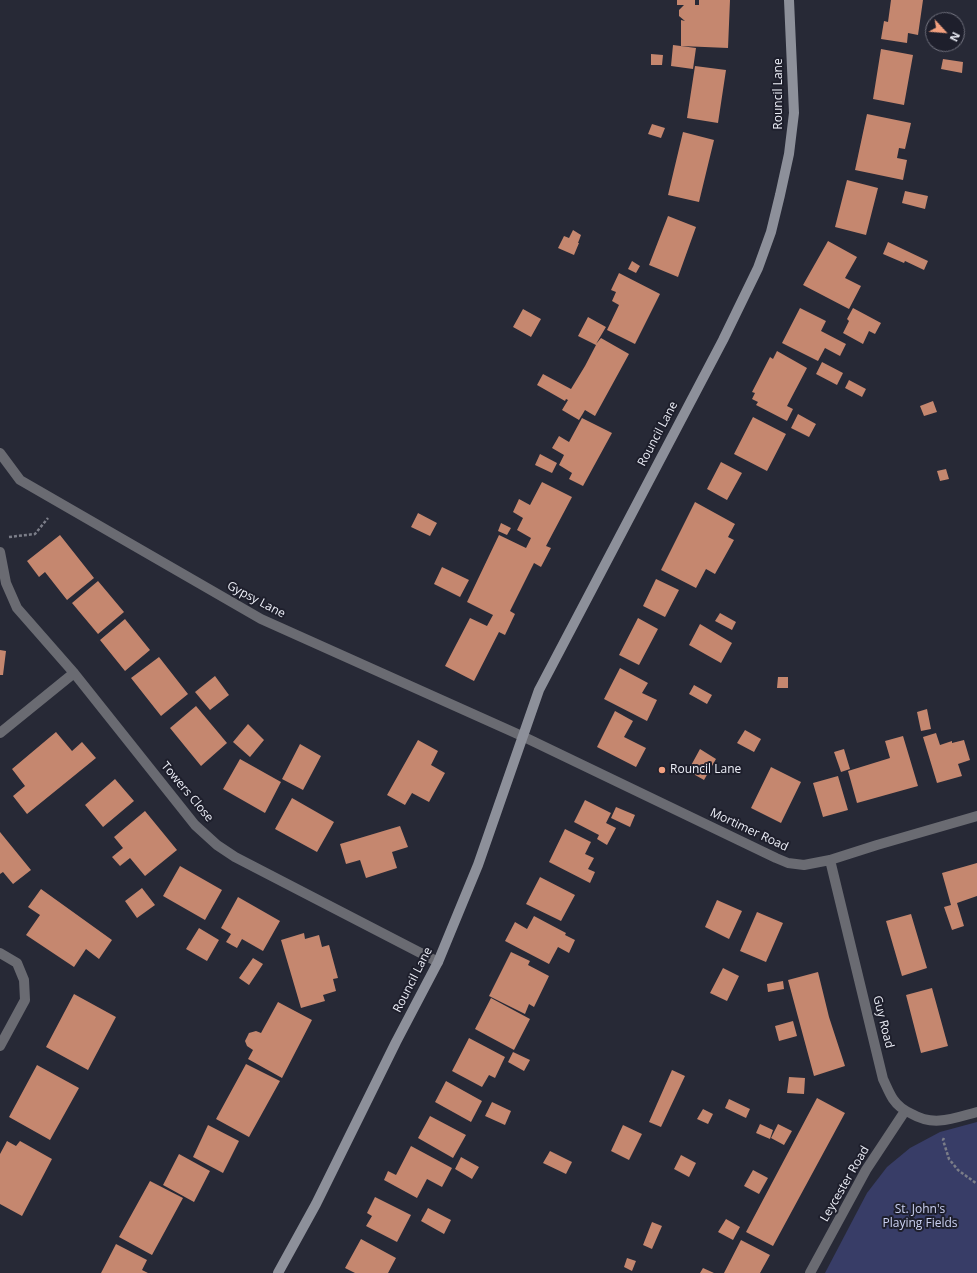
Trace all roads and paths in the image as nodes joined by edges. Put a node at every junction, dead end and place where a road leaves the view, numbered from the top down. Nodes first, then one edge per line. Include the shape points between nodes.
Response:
1 (789, 0) edge
2 (0, 453) edge
3 (60, 503) junction
4 (7, 537) dead end
5 (0, 552) edge
6 (74, 672) junction
7 (0, 733) edge
8 (522, 736) junction
9 (977, 816) edge
10 (830, 860) junction
11 (0, 953) edge
12 (438, 962) junction
13 (0, 1046) edge
14 (905, 1111) junction
15 (977, 1112) edge
16 (943, 1140) dead end
17 (977, 1184) edge
18 (278, 1273) edge
19 (810, 1273) edge

1 - 8 street, Rouncil Lane via 794,113 792,133 771,232 758,268 723,340 545,678
2 - 3 street, Gypsy Lane via 20,480
3 - 4 path via 36,534
3 - 8 street, Gypsy Lane via 261,619
5 - 6 street, Towers Close via 6,583 17,608
6 - 7 street
6 - 12 street, Towers Close via 195,825 217,845 235,857
8 - 10 street, Mortimer Road via 788,863 804,866
8 - 12 street, Rouncil Lane via 478,865
9 - 10 street, Mortimer Road
10 - 14 street, Guy Road via 884,1079 893,1098
11 - 13 street via 17,963 24,980 25,993 25,1000
12 - 18 street, Rouncil Lane via 316,1204
14 - 15 street, Guy Road via 921,1120 934,1122
14 - 19 street, Leycester Road via 866,1170
16 - 17 path via 949,1159 958,1170

